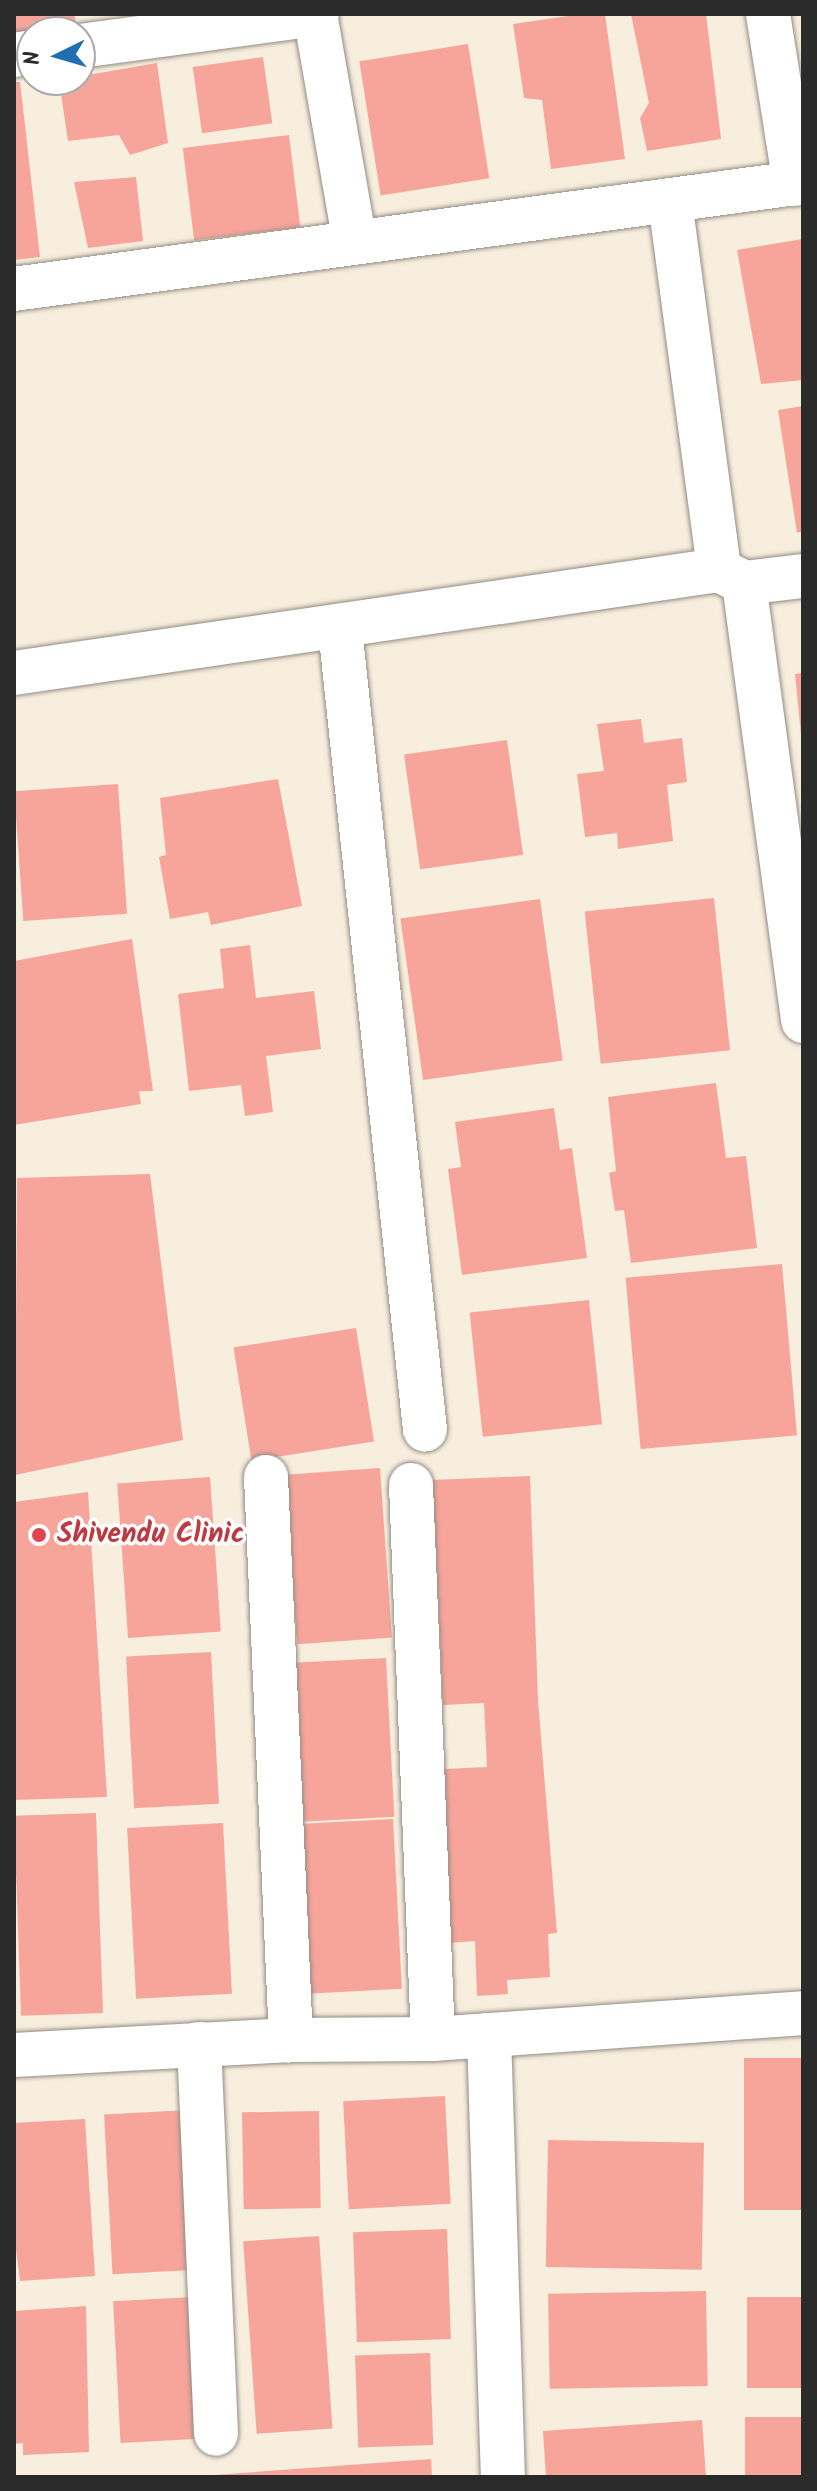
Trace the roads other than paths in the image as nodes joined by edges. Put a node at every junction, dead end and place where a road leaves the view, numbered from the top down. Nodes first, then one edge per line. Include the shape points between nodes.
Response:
1 (316, 14) edge
2 (768, 14) edge
3 (96, 44) edge
4 (799, 183) edge
5 (670, 201) junction
6 (355, 243) junction
7 (14, 289) edge
8 (732, 576) junction
9 (803, 576) edge
10 (340, 628) junction
11 (14, 673) edge
12 (803, 1021) edge
13 (425, 1430) dead end
14 (266, 1477) dead end
15 (411, 1485) dead end
16 (803, 2013) edge
17 (489, 2035) junction
18 (433, 2039) junction
19 (291, 2040) junction
20 (199, 2044) junction
21 (14, 2055) edge
22 (216, 2434) dead end
23 (503, 2477) edge

1 - 3 street
1 - 6 street
2 - 4 street
4 - 5 street
5 - 6 street
5 - 8 street
6 - 7 street
8 - 9 street
8 - 10 street
8 - 12 street
10 - 11 street
10 - 13 street
14 - 19 street
15 - 18 street
16 - 17 street
17 - 18 street
17 - 23 street
18 - 19 street
19 - 20 street
20 - 21 street
20 - 22 street

